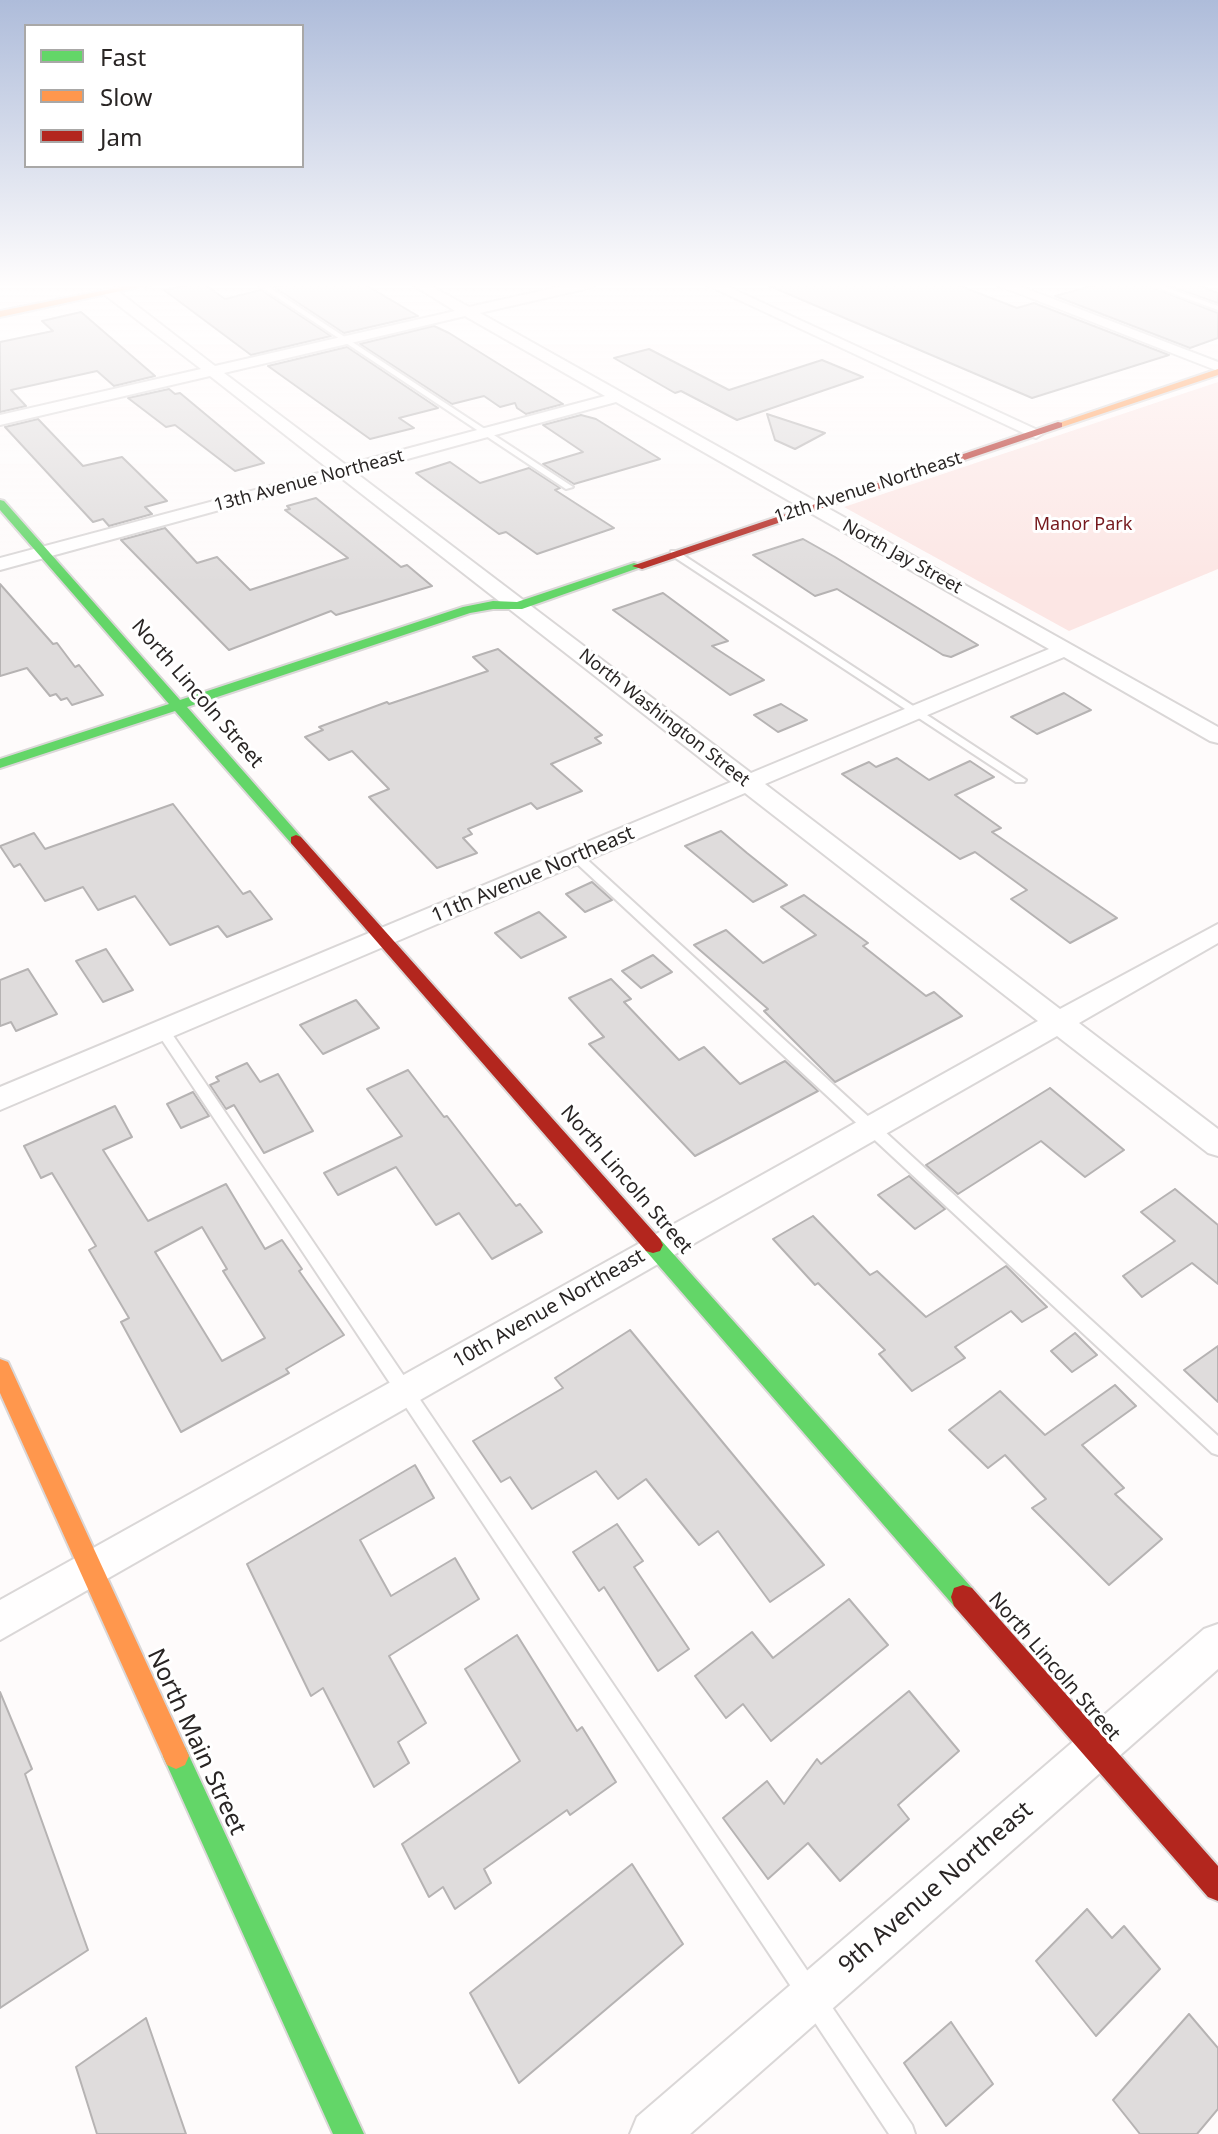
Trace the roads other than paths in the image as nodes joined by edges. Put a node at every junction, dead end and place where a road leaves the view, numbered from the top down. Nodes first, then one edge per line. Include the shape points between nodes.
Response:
1 (158, 384) edge
2 (228, 384) edge
3 (412, 384) edge
4 (593, 384) edge
5 (929, 384) edge
6 (1179, 384) edge
7 (617, 397) junction
8 (0, 420) edge
9 (486, 432) junction
10 (1036, 433) junction
11 (343, 471) junction
12 (569, 487) dead end
13 (0, 503) edge
14 (812, 507) junction
15 (44, 552) junction
16 (674, 553) junction
17 (0, 564) edge
18 (518, 606) junction
19 (499, 623) dead end
20 (1066, 649) junction
21 (177, 705) junction
22 (917, 713) junction
23 (1218, 736) edge
24 (0, 764) edge
25 (1020, 780) dead end
26 (748, 783) junction
27 (577, 857) junction
28 (1218, 932) edge
29 (383, 939) junction
30 (1058, 1022) junction
31 (163, 1031) junction
32 (0, 1099) edge
33 (873, 1126) junction
34 (1218, 1145) edge
35 (656, 1248) junction
36 (0, 1369) edge
37 (404, 1392) junction
38 (1218, 1447) edge
39 (91, 1570) junction
40 (0, 1621) edge
41 (1218, 1643) edge
42 (1096, 1748) junction
43 (1218, 1887) edge
44 (811, 1997) junction
45 (349, 2134) edge
46 (654, 2134) edge
47 (903, 2134) edge

1 - 8 street
2 - 11 street, North Washington Street
3 - 9 lane
4 - 7 street, North Jay Street
5 - 10 street
6 - 10 street, 12th Avenue Northeast
7 - 9 street, 13th Avenue Northeast
7 - 14 street, North Jay Street
9 - 11 street, 13th Avenue Northeast
9 - 12 lane
10 - 14 street, 12th Avenue Northeast
11 - 15 street, 13th Avenue Northeast
11 - 18 street, North Washington Street
13 - 15 street, North Lincoln Street
14 - 16 street, 12th Avenue Northeast
14 - 20 street, North Jay Street
15 - 17 street, 13th Avenue Northeast
15 - 21 street, North Lincoln Street
16 - 18 street, 12th Avenue Northeast
16 - 22 lane
18 - 19 street, 12th Avenue Northeast
18 - 21 street, 12th Avenue Northeast via 467,610
18 - 26 street, North Washington Street
20 - 22 street, 11th Avenue Northeast
20 - 23 street, North Jay Street
21 - 24 street, 12th Avenue Northeast
21 - 29 street, North Lincoln Street
22 - 25 lane
22 - 26 street, 11th Avenue Northeast
26 - 27 street, 11th Avenue Northeast
26 - 30 street, North Washington Street
27 - 29 street, 11th Avenue Northeast
27 - 33 lane
28 - 30 street, 10th Avenue Northeast
29 - 31 street, 11th Avenue Northeast
29 - 35 street, North Lincoln Street
30 - 33 street, 10th Avenue Northeast
30 - 34 street, North Washington Street
31 - 32 street, 11th Avenue Northeast
31 - 37 lane
33 - 35 street, 10th Avenue Northeast
33 - 38 lane
35 - 37 street, 10th Avenue Northeast
35 - 42 street, North Lincoln Street
36 - 39 street, North Main Street
37 - 39 street, 10th Avenue Northeast
37 - 44 lane
39 - 40 street, 10th Avenue Northeast
39 - 45 street, North Main Street
41 - 42 street, 9th Avenue Northeast
42 - 43 street, North Lincoln Street
42 - 44 street, 9th Avenue Northeast
44 - 46 street, 9th Avenue Northeast
44 - 47 lane

